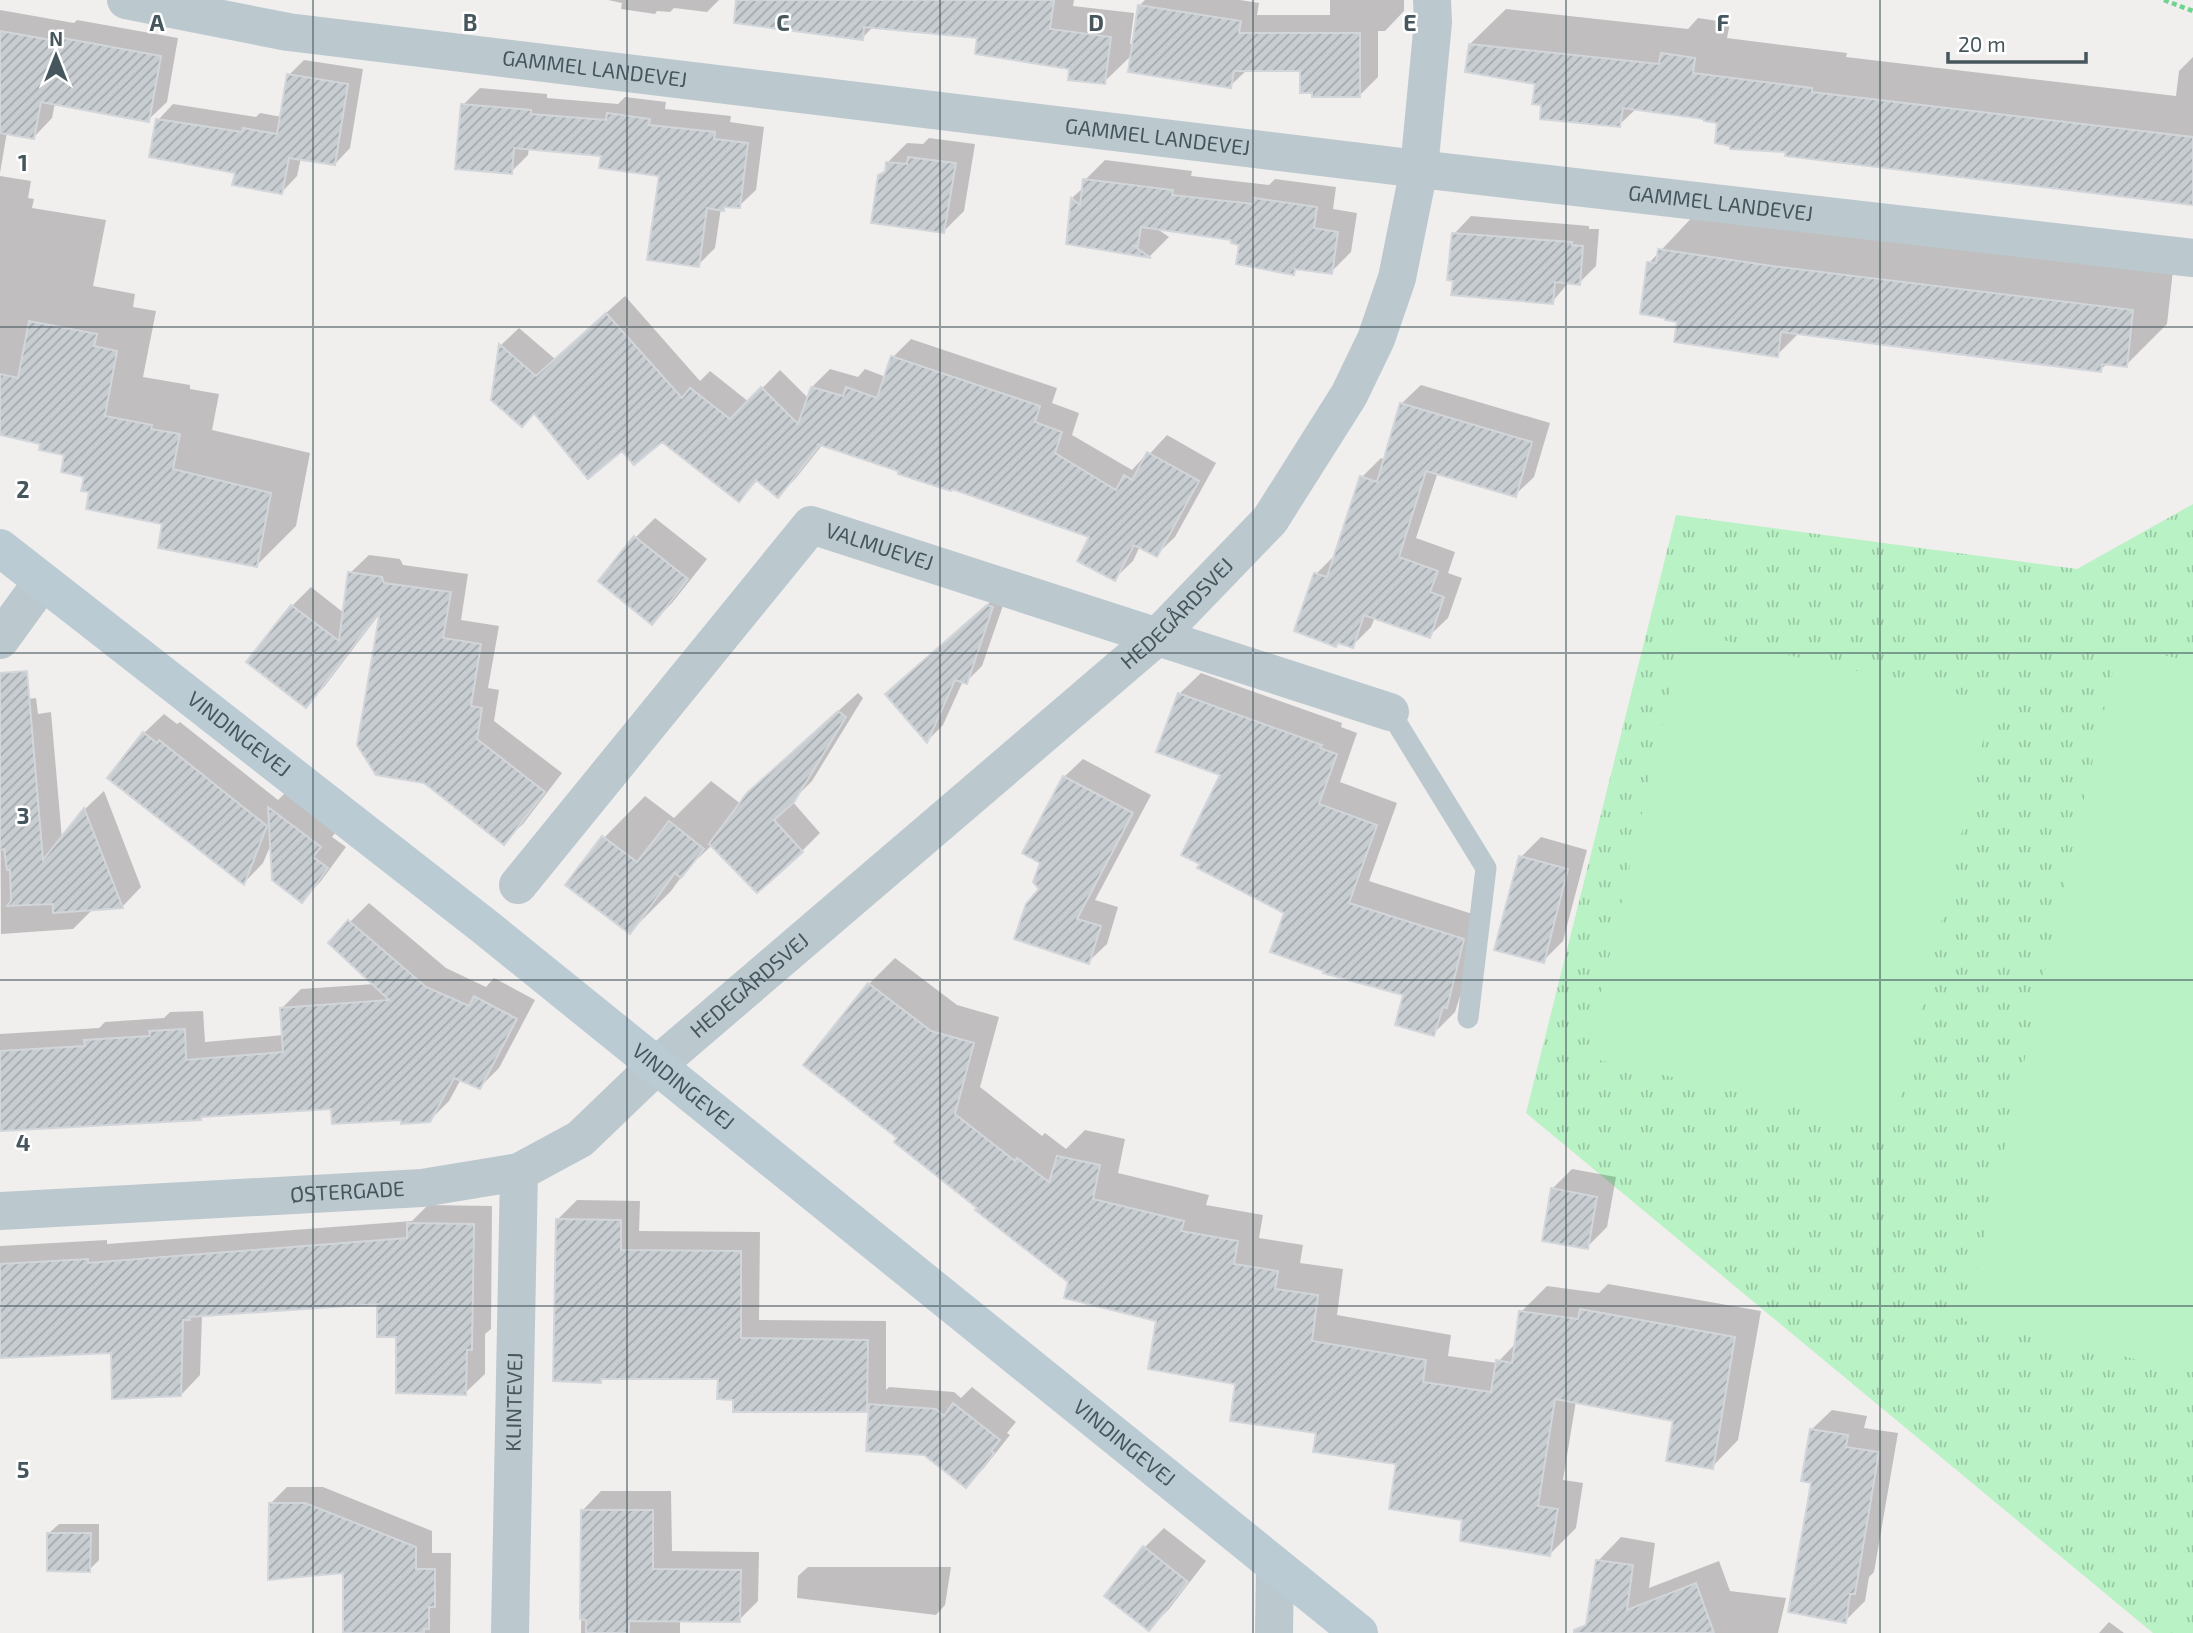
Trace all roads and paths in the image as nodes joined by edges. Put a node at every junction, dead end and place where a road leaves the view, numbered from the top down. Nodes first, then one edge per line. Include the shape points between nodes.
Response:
1 (125, 0) edge
2 (1432, 0) edge
3 (2164, 0) edge
4 (2193, 11) edge
5 (1419, 169) junction
6 (2193, 258) edge
7 (0, 548) edge
8 (42, 582) junction
9 (1158, 636) junction
10 (0, 640) edge
11 (1390, 712) joint
12 (518, 885) dead end
13 (1468, 1018) dead end
14 (657, 1065) junction
15 (519, 1172) junction
16 (0, 1211) edge
17 (1275, 1567) junction
18 (510, 1633) edge
19 (1274, 1633) edge
20 (1359, 1633) edge

1 - 5 street, GAMMEL LANDEVEJ via 288,32
2 - 5 street, HEDEGÅRDSVEJ
3 - 4 path
5 - 6 street, GAMMEL LANDEVEJ
5 - 9 street, HEDEGÅRDSVEJ via 1396,278 1376,339 1349,395 1270,520
7 - 8 street, VINDINGEVEJ
8 - 10 street
8 - 14 street, VINDINGEVEJ
9 - 11 street, VALMUEVEJ
9 - 12 street, VALMUEVEJ via 811,525
9 - 14 street, HEDEGÅRDSVEJ
11 - 13 lane via 1486,869
14 - 15 street, ØSTERGADE via 580,1139
14 - 17 street, VINDINGEVEJ
15 - 16 street, ØSTERGADE via 422,1188
15 - 18 street, KLINTEVEJ
17 - 19 street
17 - 20 street, VINDINGEVEJ

